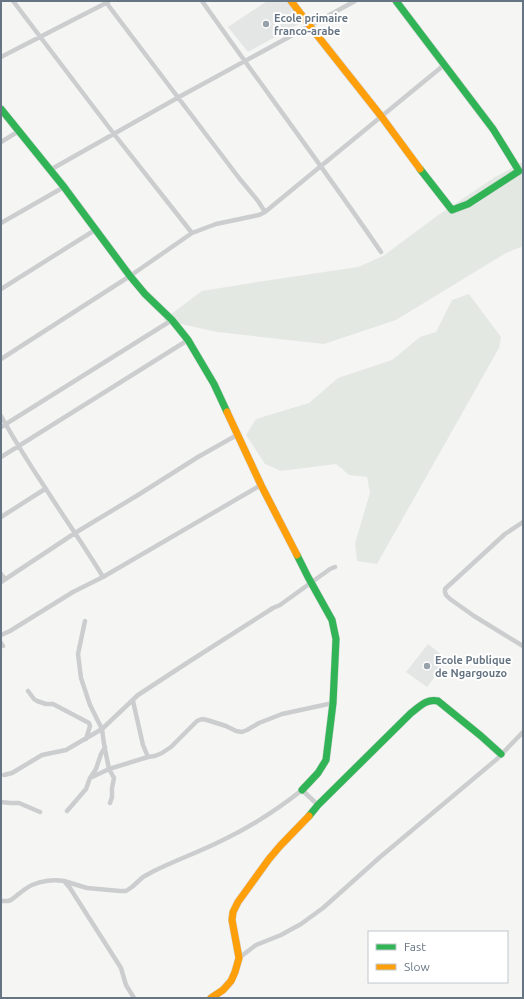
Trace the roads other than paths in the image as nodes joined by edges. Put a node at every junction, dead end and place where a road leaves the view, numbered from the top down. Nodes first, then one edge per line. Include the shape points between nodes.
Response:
1 (13, 1) edge
2 (107, 1) edge
3 (202, 1) edge
4 (291, 1) edge
5 (354, 1) edge
6 (396, 1) edge
7 (309, 26) junction
8 (40, 37) junction
9 (1, 57) edge
10 (244, 62) junction
11 (444, 65) junction
12 (179, 97) junction
13 (1, 109) edge
14 (381, 116) junction
15 (19, 131) junction
16 (114, 134) junction
17 (1, 142) edge
18 (321, 166) junction
19 (50, 170) junction
20 (64, 187) junction
21 (265, 212) junction
22 (1, 223) edge
23 (96, 230) junction
24 (192, 232) junction
25 (381, 252) dead end
26 (130, 276) junction
27 (1, 289) edge
28 (172, 320) junction
29 (188, 340) junction
30 (1, 358) edge
31 (1, 416) edge
32 (3, 426) edge
33 (237, 435) junction
34 (18, 446) junction
35 (1, 457) edge
36 (261, 485) junction
37 (45, 488) junction
38 (1, 517) edge
39 (523, 522) edge
40 (75, 533) junction
41 (335, 567) dead end
42 (1, 574) edge
43 (103, 577) junction
44 (3, 581) edge
45 (311, 582) junction
46 (85, 621) dead end
47 (1, 635) edge
48 (523, 646) edge
49 (28, 691) dead end
50 (133, 701) junction
51 (333, 703) junction
52 (102, 729) junction
53 (523, 732) edge
54 (86, 739) junction
55 (105, 747) junction
56 (501, 754) junction
57 (148, 757) junction
58 (109, 769) junction
59 (4, 776) dead end
60 (90, 778) junction
61 (302, 790) junction
62 (1, 802) edge
63 (110, 803) dead end
64 (318, 806) junction
65 (67, 811) dead end
66 (40, 812) dead end
67 (64, 881) junction
68 (1, 901) edge
69 (239, 958) junction
70 (134, 998) edge
71 (211, 998) edge

1 - 8 street
2 - 8 street
2 - 12 street
3 - 10 street
4 - 7 street
5 - 7 street
6 - 11 street
7 - 10 street
7 - 14 street
8 - 9 street
8 - 16 street
10 - 12 street
10 - 18 street
11 - 14 street
11 - 14 street via 493,129 520,171 468,204 452,210
12 - 16 street
12 - 21 street
13 - 15 street
14 - 18 street
15 - 17 street
15 - 19 street
16 - 19 street
16 - 24 street
18 - 21 street
18 - 25 street
19 - 20 street
20 - 22 street
20 - 23 street
21 - 24 street
23 - 26 street
23 - 27 street
24 - 26 street
26 - 28 street
26 - 30 street
28 - 29 street
28 - 32 street
29 - 33 street via 214,384
29 - 34 street
31 - 32 street
32 - 34 street
33 - 36 street
33 - 40 street
34 - 35 street
34 - 37 street
36 - 43 street
36 - 45 street
37 - 38 street
37 - 40 street
39 - 48 street via 505,534 445,589 445,592 450,599 474,616
40 - 43 street
40 - 44 street
41 - 45 street
42 - 44 street
43 - 47 street
45 - 50 street via 280,606 190,661 138,695
45 - 51 street via 332,620 336,639
46 - 52 street via 78,654 81,678
49 - 54 street via 37,701 54,704 89,723
50 - 52 street
50 - 57 street
51 - 57 street via 282,714 242,732 202,719 171,747
51 - 61 street via 326,760
52 - 54 street
52 - 55 street
53 - 56 street
54 - 59 street via 66,750 42,755
55 - 58 street
55 - 60 street
56 - 64 street via 438,701 429,701 411,713
56 - 69 street via 323,908 301,924 256,945
57 - 58 street
58 - 60 street
58 - 63 street via 114,778
60 - 65 street via 86,789
61 - 64 street
61 - 67 street via 254,824 154,871 126,891 87,888
62 - 66 street via 19,803
64 - 69 street via 280,846 238,902 232,920
67 - 68 street via 32,885 11,900
67 - 70 street via 121,968 126,985
69 - 71 street via 231,980

